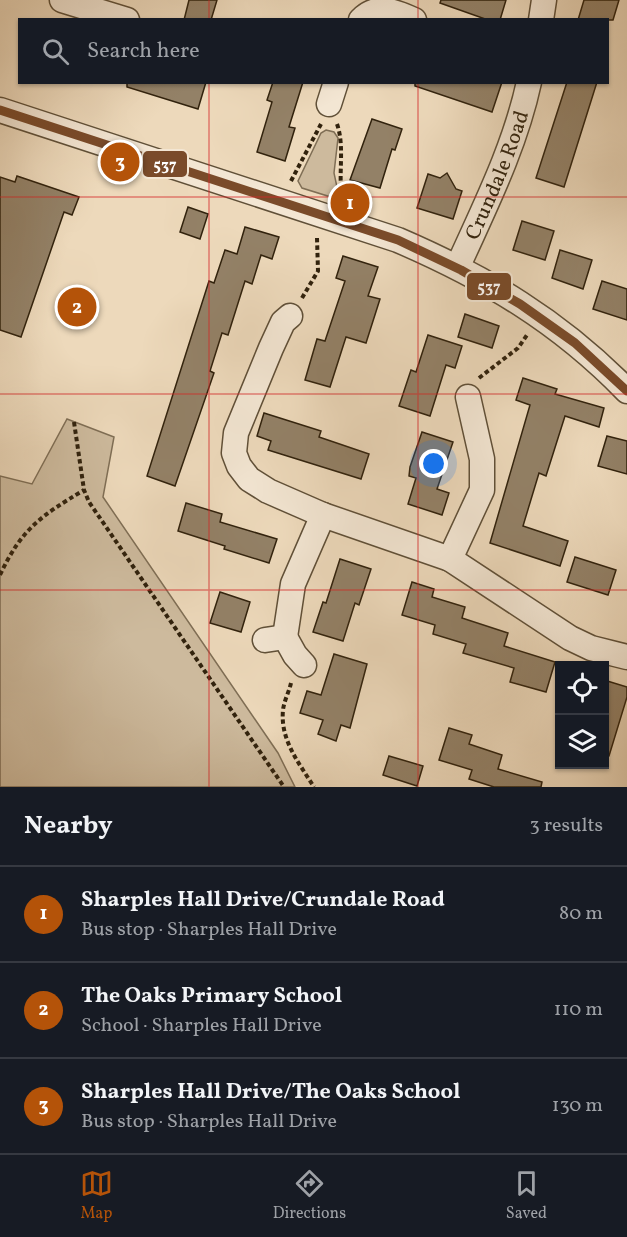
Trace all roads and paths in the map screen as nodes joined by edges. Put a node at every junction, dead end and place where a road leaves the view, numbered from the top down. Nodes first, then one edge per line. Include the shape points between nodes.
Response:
1 (62, 0) edge
2 (134, 0) edge
3 (544, 0) edge
4 (120, 18) edge
5 (128, 18) edge
6 (364, 18) edge
7 (410, 18) edge
8 (541, 18) edge
9 (529, 84) edge
10 (333, 93) edge
11 (0, 110) edge
12 (279, 203) junction
13 (316, 214) junction
14 (346, 224) junction
15 (458, 266) junction
16 (537, 313) junction
17 (277, 323) joint
18 (627, 391) edge
19 (468, 397) joint
20 (74, 422) dead end
21 (84, 490) junction
22 (323, 514) junction
23 (450, 560) junction
24 (0, 575) edge
25 (287, 649) joint
26 (627, 657) edge
27 (284, 787) edge
28 (314, 787) edge

1 - 4 street
2 - 5 street
3 - 8 street
6 - 7 street via 379,9
9 - 15 street, Crundale Road via 506,158
10 - 12 path via 314,141
10 - 14 path via 341,138 339,174
11 - 12 street
12 - 13 street
13 - 14 street
13 - 17 path via 318,271
14 - 15 street via 398,240
15 - 16 street
16 - 18 street
16 - 19 path via 518,348 479,378
17 - 22 street via 236,433 234,453 249,478 268,491
19 - 23 street via 482,459 482,490
20 - 21 path
21 - 24 path via 32,524
21 - 27 path
22 - 23 street
22 - 25 street via 293,584
23 - 26 street via 570,638
25 - 28 path via 290,688 283,708 283,726 288,746

